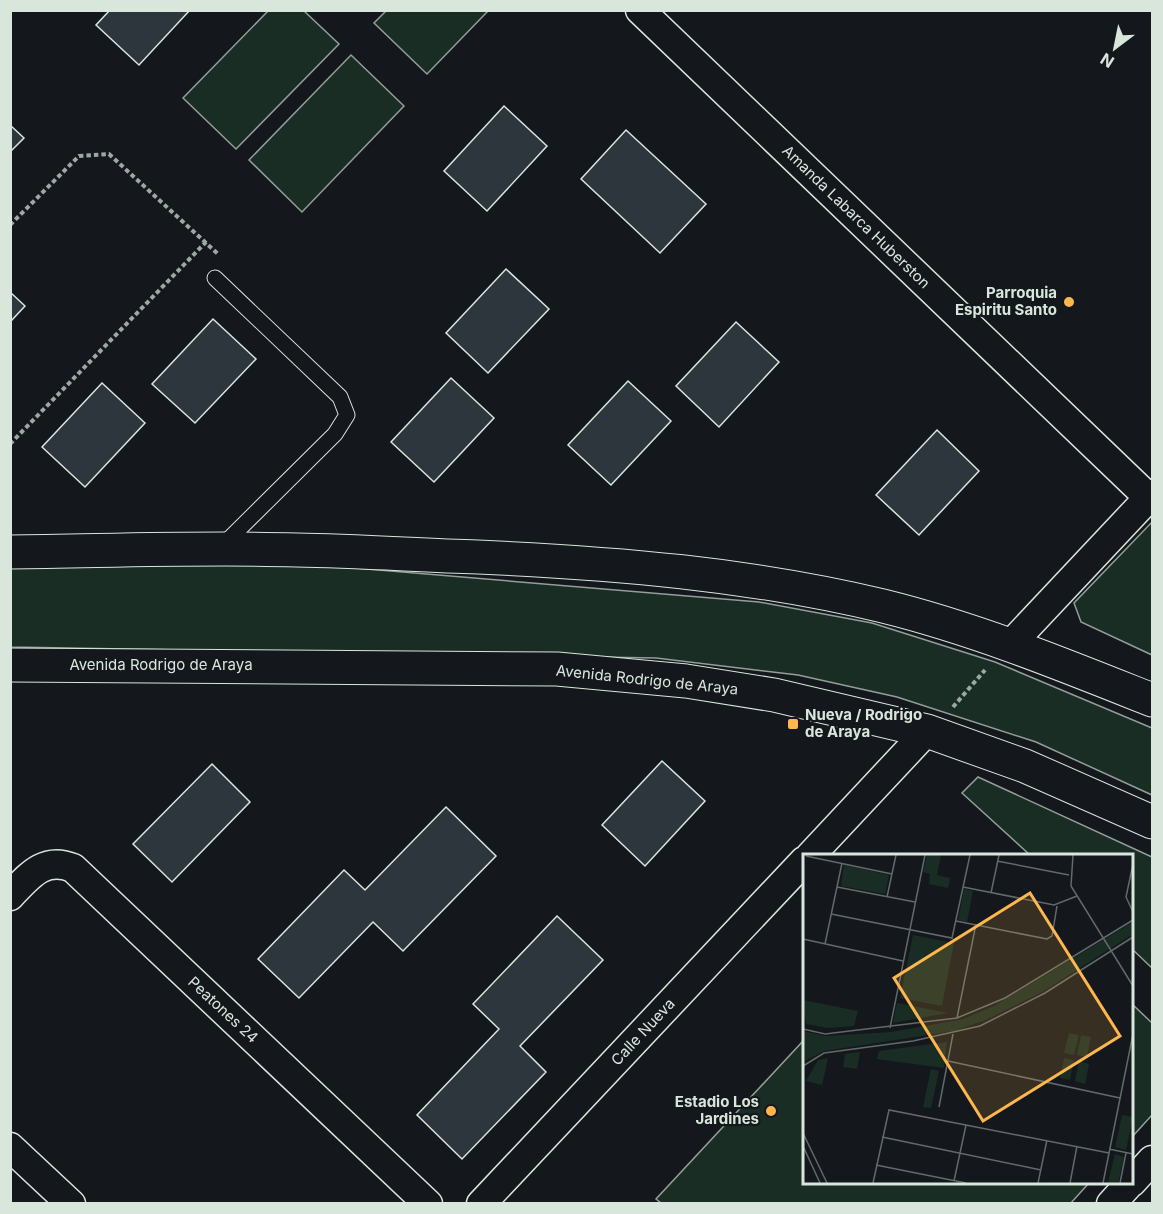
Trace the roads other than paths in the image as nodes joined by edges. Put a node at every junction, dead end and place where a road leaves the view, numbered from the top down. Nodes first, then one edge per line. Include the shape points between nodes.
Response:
1 (640, 10) edge
2 (215, 278) dead end
3 (1151, 496) edge
4 (218, 550) junction
5 (10, 552) edge
6 (1006, 642) junction
7 (10, 665) edge
8 (1152, 700) edge
9 (927, 731) junction
10 (1152, 822) edge
11 (811, 854) edge
12 (803, 862) edge
13 (10, 896) edge
14 (10, 1147) edge
15 (1152, 1160) edge
16 (1133, 1180) edge
17 (1129, 1184) edge
18 (70, 1203) edge
19 (428, 1203) edge
20 (481, 1203) edge
21 (1111, 1203) edge

1 - 3 street, Amanda Labarca Huberston
2 - 4 lane via 340,396 347,415 335,434
3 - 6 street
4 - 5 main road
4 - 6 main road via 307,550 660,568 815,591
6 - 8 main road
7 - 9 main road, Avenida Rodrigo de Araya via 558,669 686,681 774,695
9 - 10 main road, Avenida Rodrigo de Araya via 1024,766
9 - 11 street
12 - 20 street, Calle Nueva
13 - 19 street, Peatones 24 via 44,865 73,868
14 - 18 street
15 - 16 street
17 - 21 street

